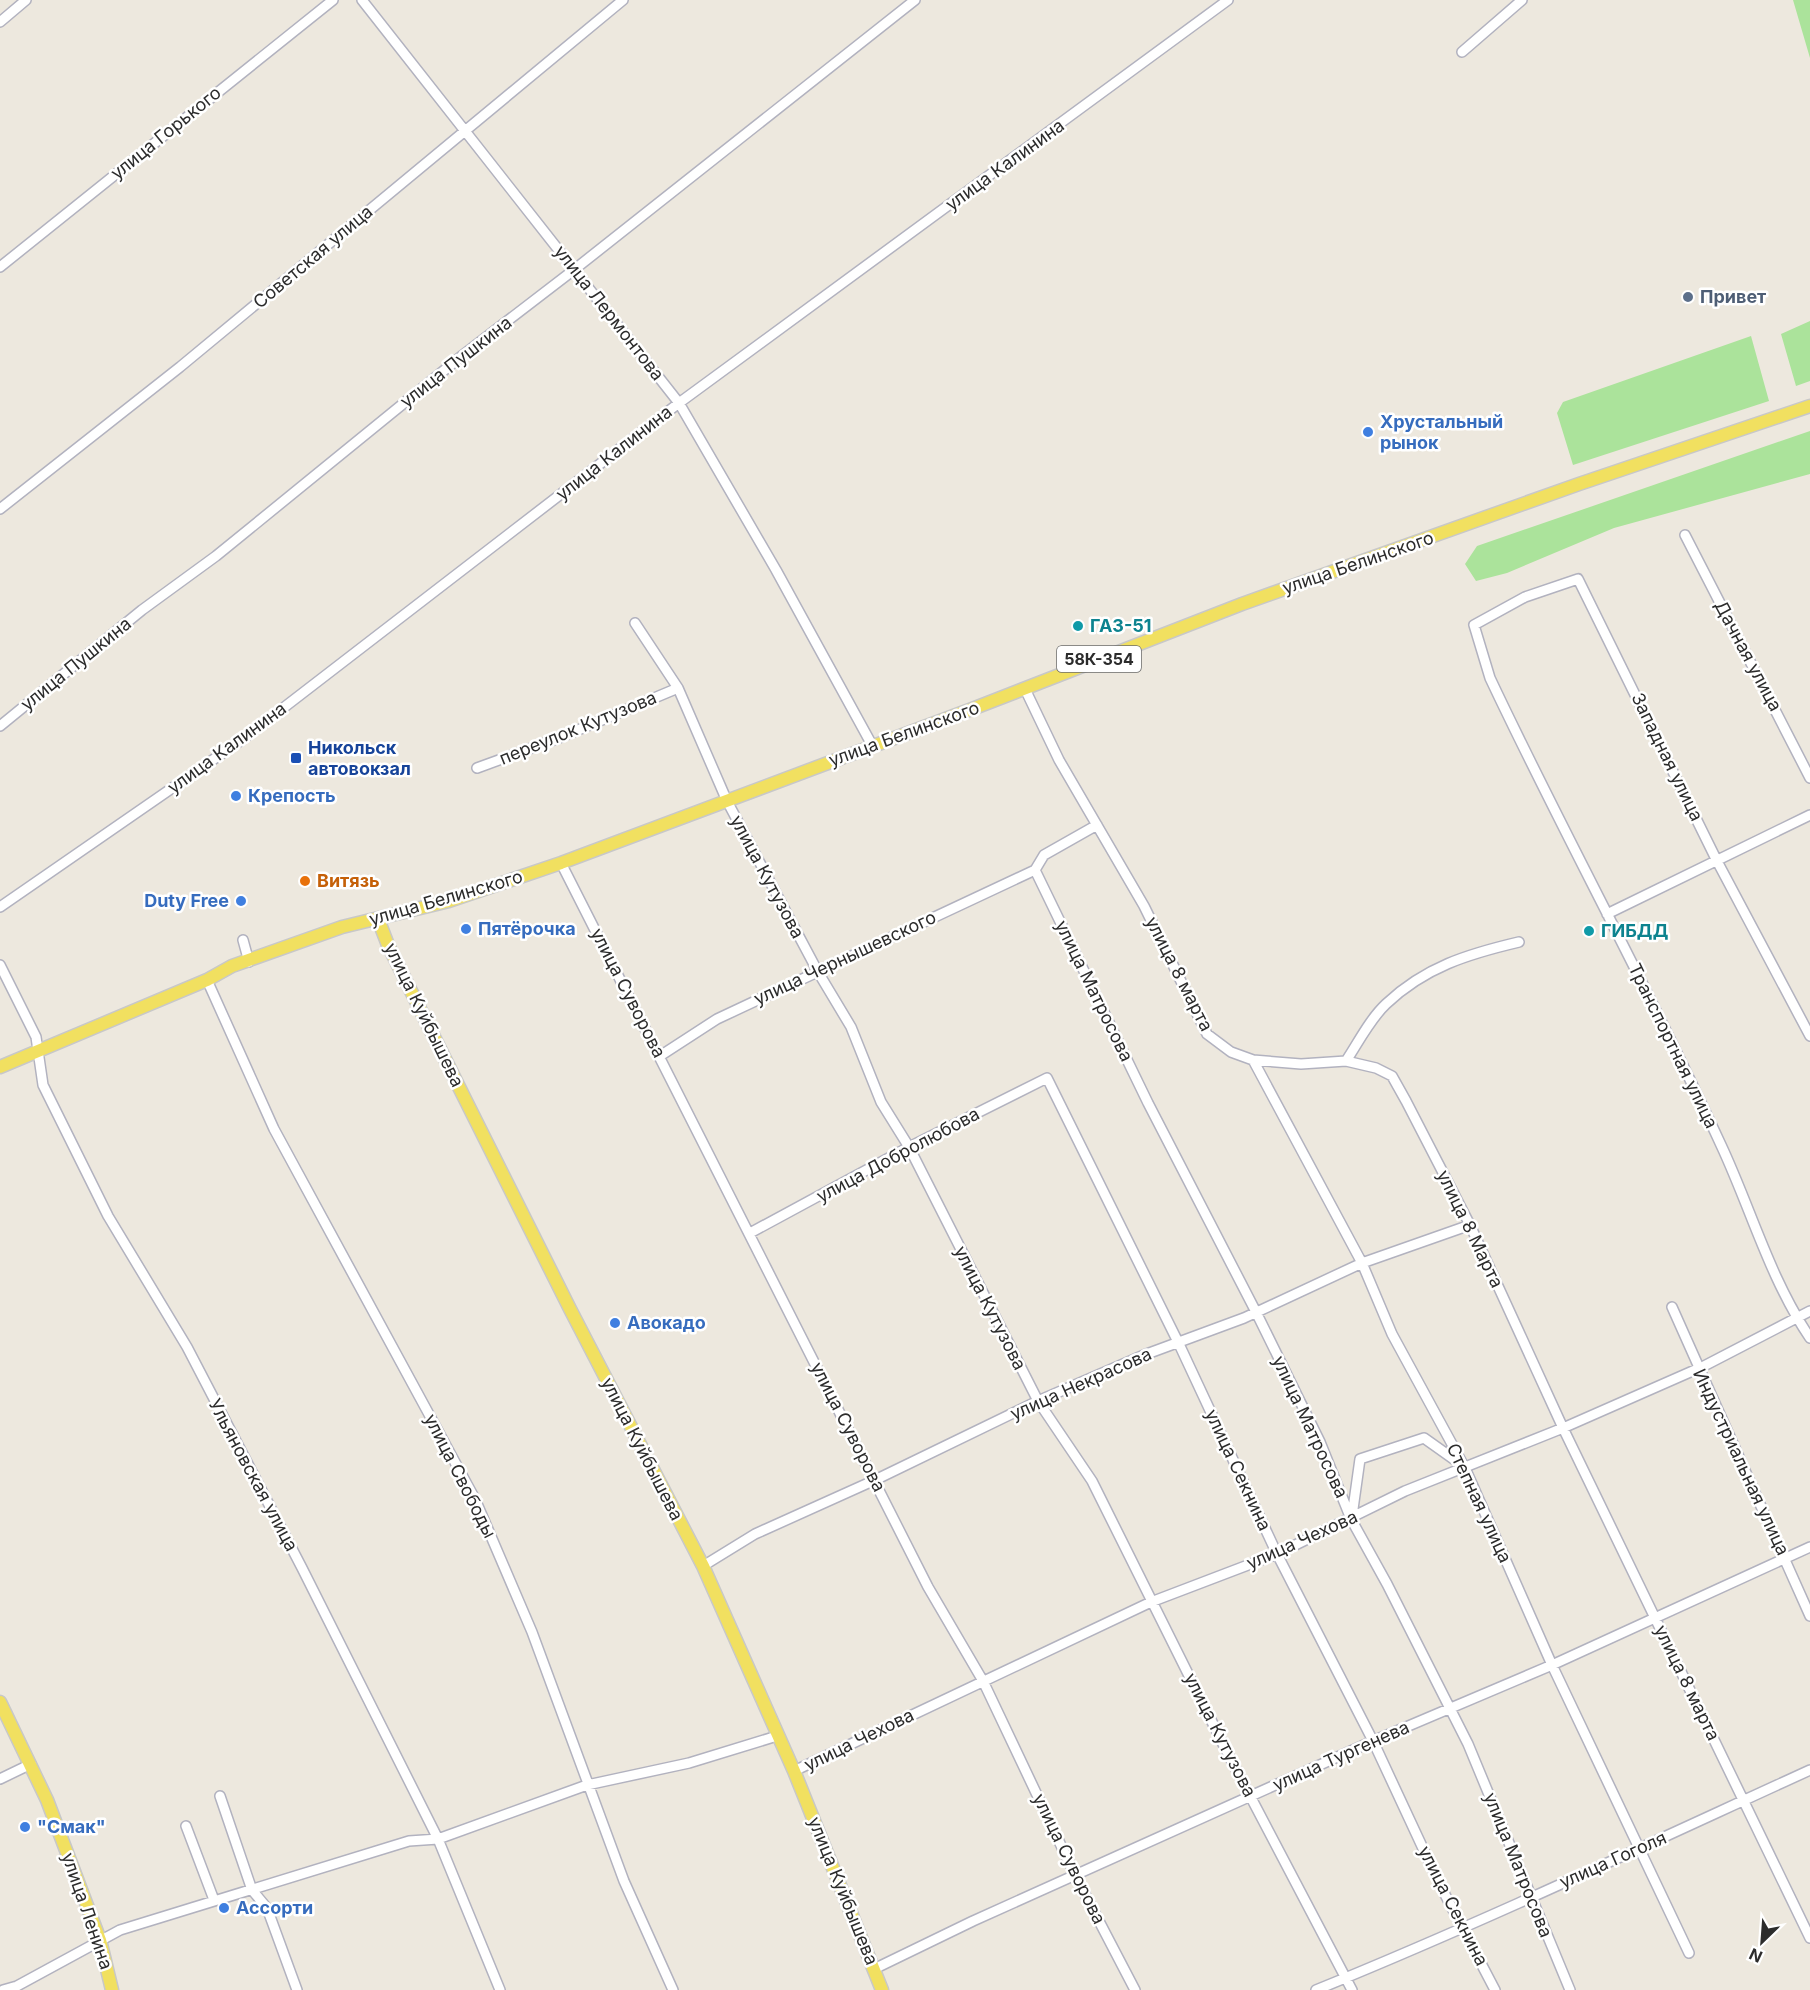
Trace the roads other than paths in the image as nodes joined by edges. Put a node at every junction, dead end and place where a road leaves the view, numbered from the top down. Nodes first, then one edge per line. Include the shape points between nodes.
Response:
1 (26, 0) edge
2 (333, 0) edge
3 (362, 0) edge
4 (623, 0) edge
5 (915, 0) edge
6 (1228, 0) edge
7 (1522, 0) edge
8 (0, 22) edge
9 (1462, 52) dead end
10 (465, 131) junction
11 (0, 267) edge
12 (575, 269) junction
13 (679, 403) junction
14 (1810, 406) edge
15 (0, 509) edge
16 (1684, 535) dead end
17 (635, 623) dead end
18 (1474, 625) joint
19 (678, 688) junction
20 (1025, 689) junction
21 (0, 726) edge
22 (872, 745) junction
23 (477, 768) dead end
24 (1810, 778) edge
25 (727, 801) junction
26 (1810, 815) edge
27 (1097, 825) junction
28 (1717, 861) junction
29 (561, 863) junction
30 (1035, 870) junction
31 (0, 907) edge
32 (1607, 914) junction
33 (378, 919) junction
34 (243, 940) dead end
35 (1519, 942) dead end
36 (249, 962) junction
37 (0, 965) edge
38 (818, 972) junction
39 (207, 980) junction
40 (1810, 1036) edge
41 (39, 1051) junction
42 (660, 1056) junction
43 (1253, 1060) junction
44 (1346, 1061) junction
45 (0, 1067) edge
46 (1047, 1078) joint
47 (909, 1148) junction
48 (1470, 1224) junction
49 (750, 1233) junction
50 (1362, 1263) junction
51 (1672, 1307) dead end
52 (1810, 1311) edge
53 (1256, 1312) junction
54 (1796, 1317) junction
55 (1810, 1338) edge
56 (1179, 1344) junction
57 (1698, 1368) junction
58 (1038, 1401) junction
59 (1563, 1428) junction
60 (1465, 1468) junction
61 (875, 1480) junction
62 (1351, 1519) junction
63 (1810, 1547) edge
64 (1277, 1554) junction
65 (1786, 1558) junction
66 (703, 1566) junction
67 (1151, 1602) junction
68 (1810, 1616) edge
69 (1654, 1617) junction
70 (1552, 1665) junction
71 (983, 1681) junction
72 (0, 1702) edge
73 (1450, 1709) junction
74 (777, 1736) junction
75 (1372, 1741) junction
76 (31, 1764) junction
77 (1810, 1770) edge
78 (794, 1771) junction
79 (0, 1779) edge
80 (587, 1785) junction
81 (220, 1796) dead end
82 (1250, 1796) junction
83 (1743, 1800) junction
84 (186, 1826) dead end
85 (438, 1839) junction
86 (1638, 1851) junction
87 (1076, 1875) junction
88 (252, 1890) junction
89 (1530, 1896) junction
90 (214, 1900) junction
91 (1465, 1929) junction
92 (1810, 1938) edge
93 (100, 1940) junction
94 (1689, 1953) dead end
95 (874, 1969) junction
96 (1347, 1977) junction
97 (3, 1990) edge
98 (112, 1990) edge
99 (297, 1990) edge
100 (500, 1990) edge
101 (673, 1990) edge
102 (882, 1990) edge
103 (1135, 1990) edge
104 (1316, 1990) edge
105 (1352, 1990) edge
106 (1496, 1990) edge
107 (1570, 1990) edge

1 - 8 street
2 - 11 street, улица Горького
3 - 10 street, улица Лермонтова
4 - 10 street, Советская улица
5 - 12 street, улица Пушкина
6 - 13 street, улица Калинина
7 - 9 street
10 - 12 street, улица Лермонтова
10 - 15 street, Советская улица via 180,367
12 - 13 street, улица Лермонтова
12 - 21 street, улица Пушкина
13 - 22 street, улица Лермонтова
13 - 31 street, улица Калинина via 243,739
14 - 20 main road, улица Белинского / 58К-354 via 1254,600
16 - 24 street, Дачная улица
17 - 19 street, улица Кутузова
18 - 28 street, Западная улица via 1525,597 1578,579
18 - 32 street, Транспортная улица via 1490,678
19 - 23 street, переулок Кутузова
19 - 25 street, улица Кутузова
20 - 22 main road, улица Белинского / 58К-354
20 - 27 street, улица 8 марта via 1059,760
22 - 25 main road, улица Белинского / 58К-354
25 - 29 main road, улица Белинского / 58К-354
25 - 38 street, улица Кутузова
26 - 28 street
27 - 30 street via 1044,855
27 - 43 street, улица 8 марта via 1144,906 1207,1034 1232,1052
28 - 32 street
28 - 40 street, Западная улица
29 - 33 main road, улица Белинского / 58К-354 via 449,901
29 - 42 street, улица Суворова
30 - 38 street, улица Чернышевского
30 - 53 street, улица Матросова via 1148,1103
32 - 54 street, Транспортная улица via 1722,1146
33 - 36 main road, улица Белинского via 342,927
33 - 66 main road, улица Куйбышева via 570,1309
34 - 36 street
35 - 44 street via 1473,953 1427,971 1384,1005
36 - 39 main road, улица Белинского via 232,966
37 - 41 street, Ульяновская улица via 36,1037
38 - 42 street, улица Чернышевского via 717,1019
38 - 47 street, улица Кутузова via 850,1028 881,1102
39 - 41 main road, улица Белинского
39 - 80 street, улица Свободы via 274,1129 475,1499 532,1632
41 - 45 main road, улица Белинского
41 - 85 street, Ульяновская улица via 43,1085 108,1216 187,1347
42 - 49 street, улица Суворова
43 - 44 street, улица 8 марта via 1301,1064
43 - 50 street, Степная улица
44 - 48 street, улица 8 Марта via 1392,1076
46 - 47 street, улица Добролюбова
46 - 56 street, улица Секнина
47 - 49 street, улица Добролюбова
47 - 58 street, улица Кутузова
48 - 50 street, улица Некрасова
48 - 59 street, улица 8 Марта
49 - 61 street, улица Суворова
50 - 53 street, улица Некрасова
50 - 60 street, Степная улица via 1392,1334
51 - 57 street, Индустриальная улица
52 - 54 street, улица Чехова
53 - 56 street, улица Некрасова
53 - 62 street, улица Матросова via 1320,1442
54 - 55 street, Транспортная улица
54 - 57 street, улица Чехова
56 - 58 street, улица Некрасова
56 - 64 street, улица Секнина
57 - 59 street, улица Чехова
57 - 65 street, Индустриальная улица
58 - 61 street, улица Некрасова
58 - 67 street, улица Кутузова via 1092,1481
59 - 60 street, улица Чехова
59 - 69 street, улица 8 марта
60 - 62 street, улица Чехова via 1405,1491
60 - 62 street via 1424,1438 1360,1459
60 - 70 street, Степная улица
61 - 66 street, улица Некрасова via 755,1534
61 - 71 street, улица Суворова via 928,1587
62 - 64 street, улица Чехова
62 - 73 street, улица Матросова
63 - 65 street, улица Тургенева
64 - 67 street, улица Чехова
64 - 75 street, улица Секнина
65 - 68 street, Индустриальная улица
65 - 69 street, улица Тургенева
66 - 74 main road, улица Куйбышева
67 - 71 street, улица Чехова
67 - 82 street, улица Кутузова
69 - 70 street, улица Тургенева
69 - 83 street, улица 8 марта
70 - 73 street, улица Тургенева
70 - 86 street, Степная улица
71 - 78 street, улица Чехова
71 - 87 street, улица Суворова
72 - 76 main road, улица Ленина
73 - 75 street, улица Тургенева
73 - 89 street, улица Матросова
74 - 78 main road, улица Куйбышева
74 - 80 street via 689,1763
75 - 82 street, улица Тургенева
75 - 91 street, улица Секнина
76 - 79 street
76 - 93 main road, улица Ленина
77 - 83 street, улица Гоголя
78 - 95 main road, улица Куйбышева
80 - 85 street
80 - 101 street, улица Свободы via 624,1881
81 - 88 street
82 - 87 street, улица Тургенева
82 - 96 street, улица Кутузова
83 - 86 street, улица Гоголя
83 - 92 street, улица 8 марта
84 - 90 street
85 - 88 street via 409,1841
85 - 100 street, Ульяновская улица
86 - 89 street, улица Гоголя
86 - 94 street, Степная улица
87 - 95 street, улица Тургенева
87 - 103 street, улица Суворова
88 - 90 street
88 - 99 street via 267,1908
89 - 91 street, улица Гоголя
89 - 107 street, улица Матросова
90 - 93 street
91 - 96 street, улица Гоголя
91 - 106 street, улица Секнина
93 - 97 street
93 - 98 main road, улица Ленина
95 - 102 main road, улица Куйбышева
96 - 104 street, улица Гоголя
96 - 105 street, улица Кутузова

